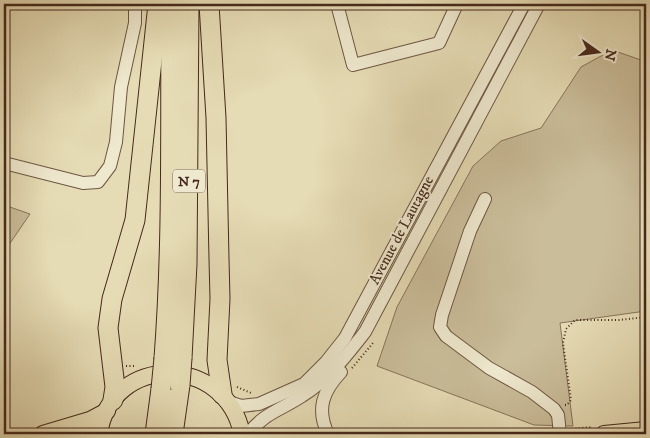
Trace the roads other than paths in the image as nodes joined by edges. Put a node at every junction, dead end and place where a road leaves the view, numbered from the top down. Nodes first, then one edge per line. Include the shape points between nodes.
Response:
1 (135, 4) edge
2 (158, 4) edge
3 (171, 4) edge
4 (189, 4) edge
5 (209, 4) edge
6 (337, 4) edge
7 (457, 4) edge
8 (524, 4) edge
9 (539, 4) edge
10 (4, 163) edge
11 (485, 199) dead end
12 (365, 332) junction
13 (173, 358) junction
14 (225, 398) junction
15 (113, 402) junction
16 (601, 430) edge
17 (646, 430) edge
18 (560, 432) edge
19 (43, 434) edge
20 (99, 434) edge
21 (155, 434) edge
22 (173, 434) edge
23 (242, 434) edge
24 (248, 434) edge
25 (328, 434) edge

1 - 10 street via 135,23 121,87 116,142 110,166 98,182 83,183
2 - 15 highway via 135,220 110,311 118,368
3 - 13 highway, N 7 via 169,263
4 - 13 highway, N 7 via 187,264
5 - 14 highway via 219,240 217,360
6 - 7 street via 352,65 440,43
8 - 14 street, Avenue de Lautagne via 345,338 304,384 259,404 241,406
9 - 12 street, Avenue de Lautagne
11 - 18 street via 467,241 440,327 446,336 489,368 532,392 554,409
12 - 24 street, Avenue de Lautagne via 332,372 303,396 260,420
12 - 25 street via 355,356 326,392 322,422
13 - 21 highway, N 7, bridge via 160,388
13 - 22 highway, N 7, bridge via 180,385
14 - 15 main road via 198,378 171,373 136,382
14 - 23 main road
15 - 19 main road via 90,420
15 - 20 main road
16 - 17 main road

